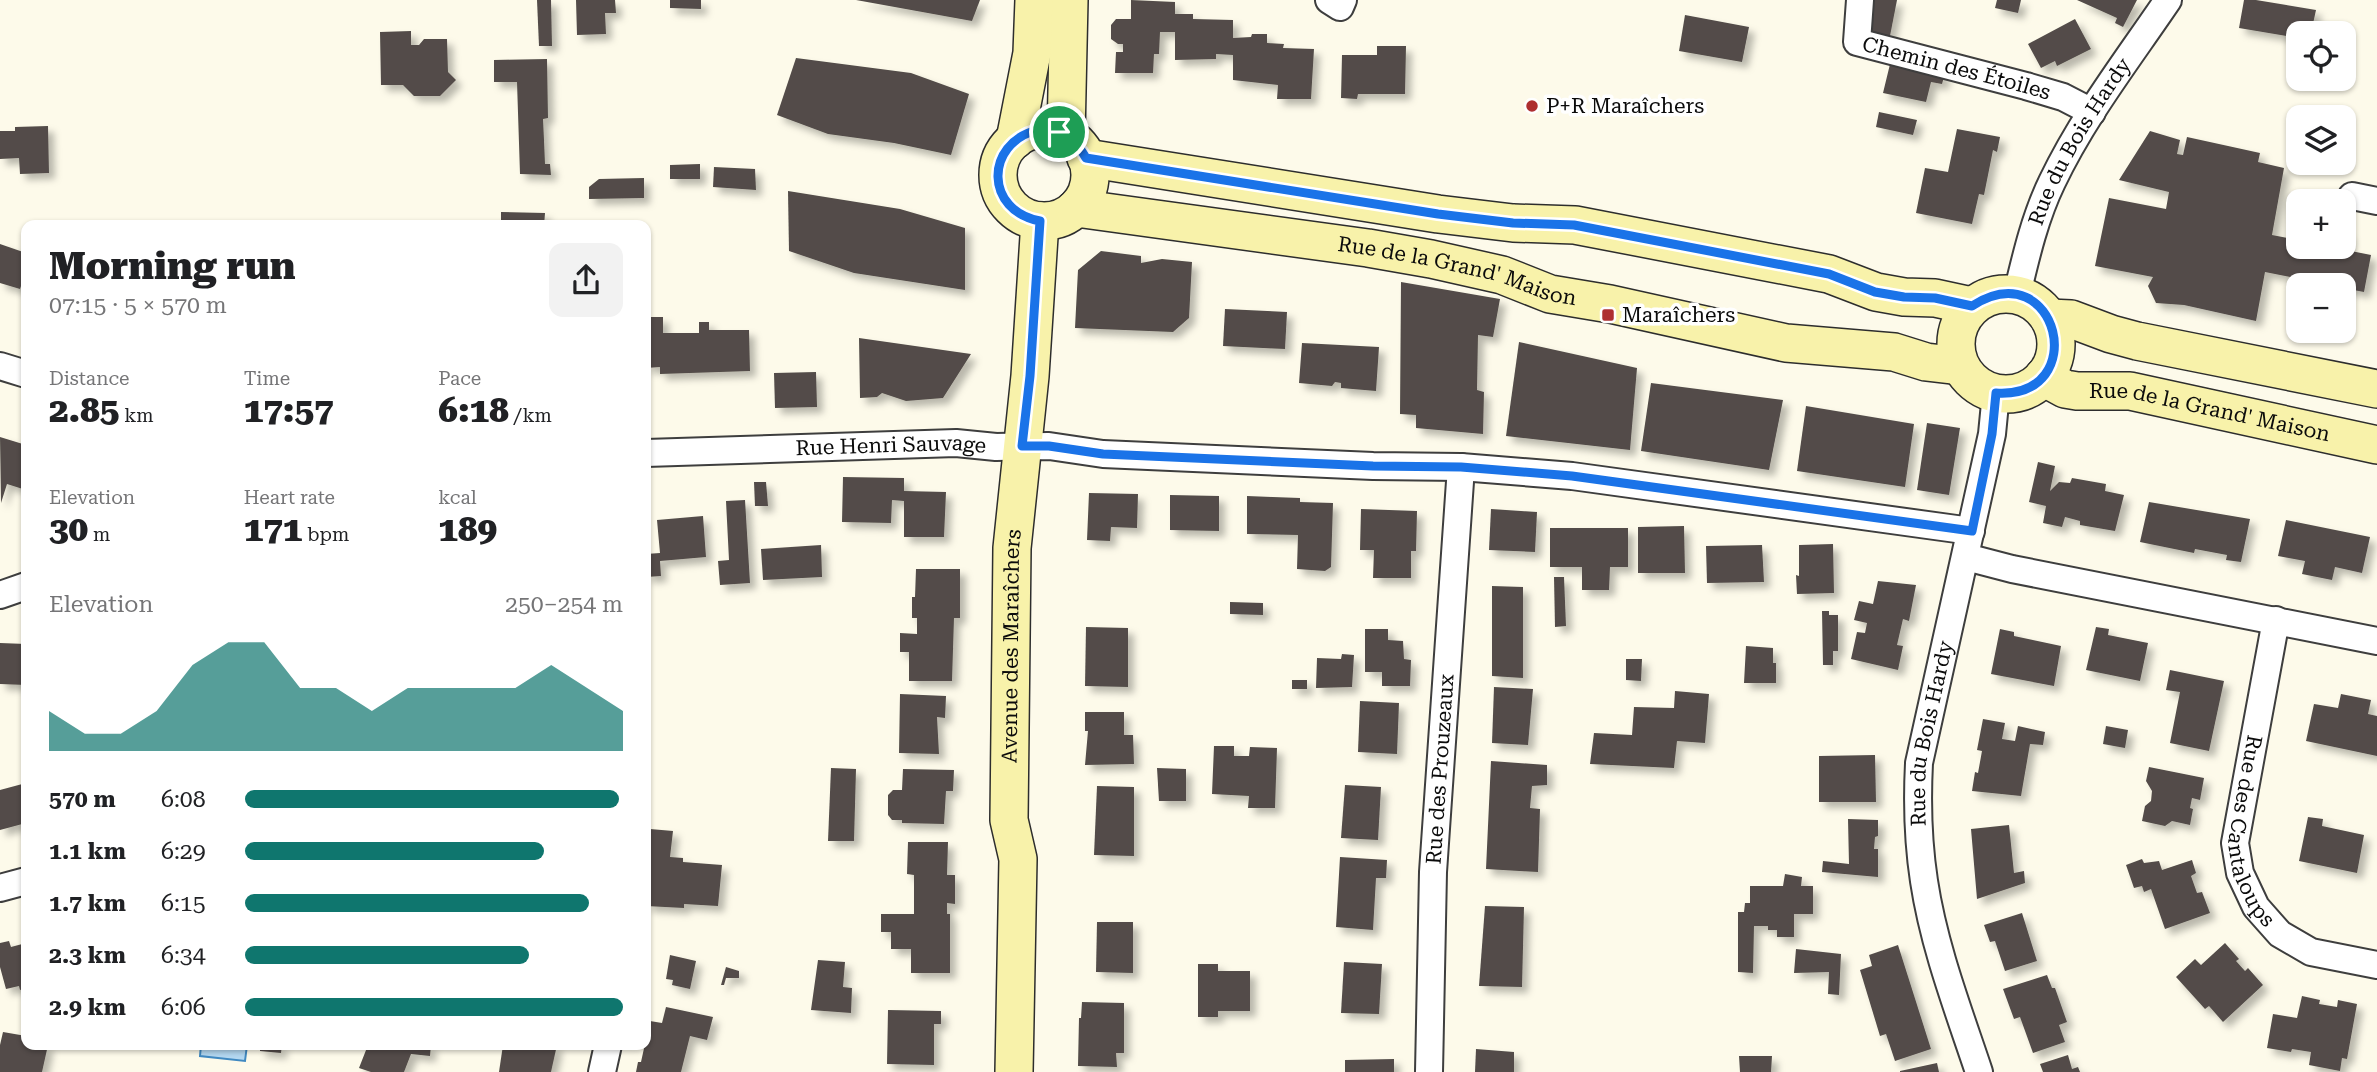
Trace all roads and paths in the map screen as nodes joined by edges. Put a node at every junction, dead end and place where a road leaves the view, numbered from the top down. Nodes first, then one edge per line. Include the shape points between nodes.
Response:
1 (1034, 0) edge
2 (1069, 0) edge
3 (1329, 0) edge
4 (1343, 0) edge
5 (1860, 0) edge
6 (2168, 0) edge
7 (2092, 112) junction
8 (1015, 140) junction
9 (1076, 147) junction
10 (1076, 208) junction
11 (1040, 221) junction
12 (2017, 294) junction
13 (1972, 306) junction
14 (2049, 318) junction
15 (0, 366) edge
16 (1960, 366) junction
17 (21, 372) edge
18 (2043, 377) junction
19 (2377, 389) edge
20 (1996, 393) junction
21 (2377, 444) edge
22 (1022, 446) junction
23 (651, 453) edge
24 (1461, 467) junction
25 (1969, 544) junction
26 (21, 588) edge
27 (0, 595) edge
28 (2276, 620) junction
29 (2377, 641) edge
30 (21, 882) edge
31 (0, 888) edge
32 (2377, 965) edge
33 (607, 1050) edge
34 (602, 1072) edge
35 (1014, 1072) edge
36 (1429, 1072) edge
37 (1979, 1072) edge

1 - 8 main road via 1032,53
2 - 9 main road
3 - 4 street via 1339,7
5 - 7 street, Chemin des Étoiles via 1857,42 2039,89
6 - 7 street, Rue du Bois Hardy
7 - 12 street, Rue du Bois Hardy via 2040,210
8 - 9 main road via 1037,130 1052,130
8 - 11 main road via 999,164 998,184 1013,209
9 - 10 main road via 1089,166 1086,193
9 - 13 main road via 1438,214 1574,225 1829,274 1875,292
10 - 11 main road via 1059,218
10 - 16 main road, Rue de la Grand' Maison via 1431,259 1502,275 1550,294 1786,343 1894,352
11 - 22 main road, Avenue des Maraîchers
12 - 13 main road via 2001,293
12 - 14 main road
13 - 16 main road via 1957,331
14 - 18 main road via 2056,348
14 - 19 main road via 2071,318 2137,341
15 - 17 street
16 - 20 main road via 1975,383
18 - 20 main road via 2022,391
18 - 21 main road, Rue de la Grand' Maison via 2065,389 2130,391
20 - 25 street, Rue du Bois Hardy
22 - 23 street, Rue Henri Sauvage via 956,443
22 - 24 street, Rue Henri Sauvage
22 - 35 main road, Avenue des Maraîchers via 1012,548 1009,779 1009,820 1018,859
24 - 25 street, Rue Henri Sauvage via 1572,476
24 - 36 street, Rue des Prouzeaux via 1433,872
25 - 28 street via 2012,569
25 - 37 street, Rue du Bois Hardy via 1919,763 1917,811 1934,930
26 - 27 street
28 - 29 street
28 - 32 street, Rue des Cantaloups via 2235,843 2240,873 2256,907 2280,934 2311,952
30 - 31 street
33 - 34 street

